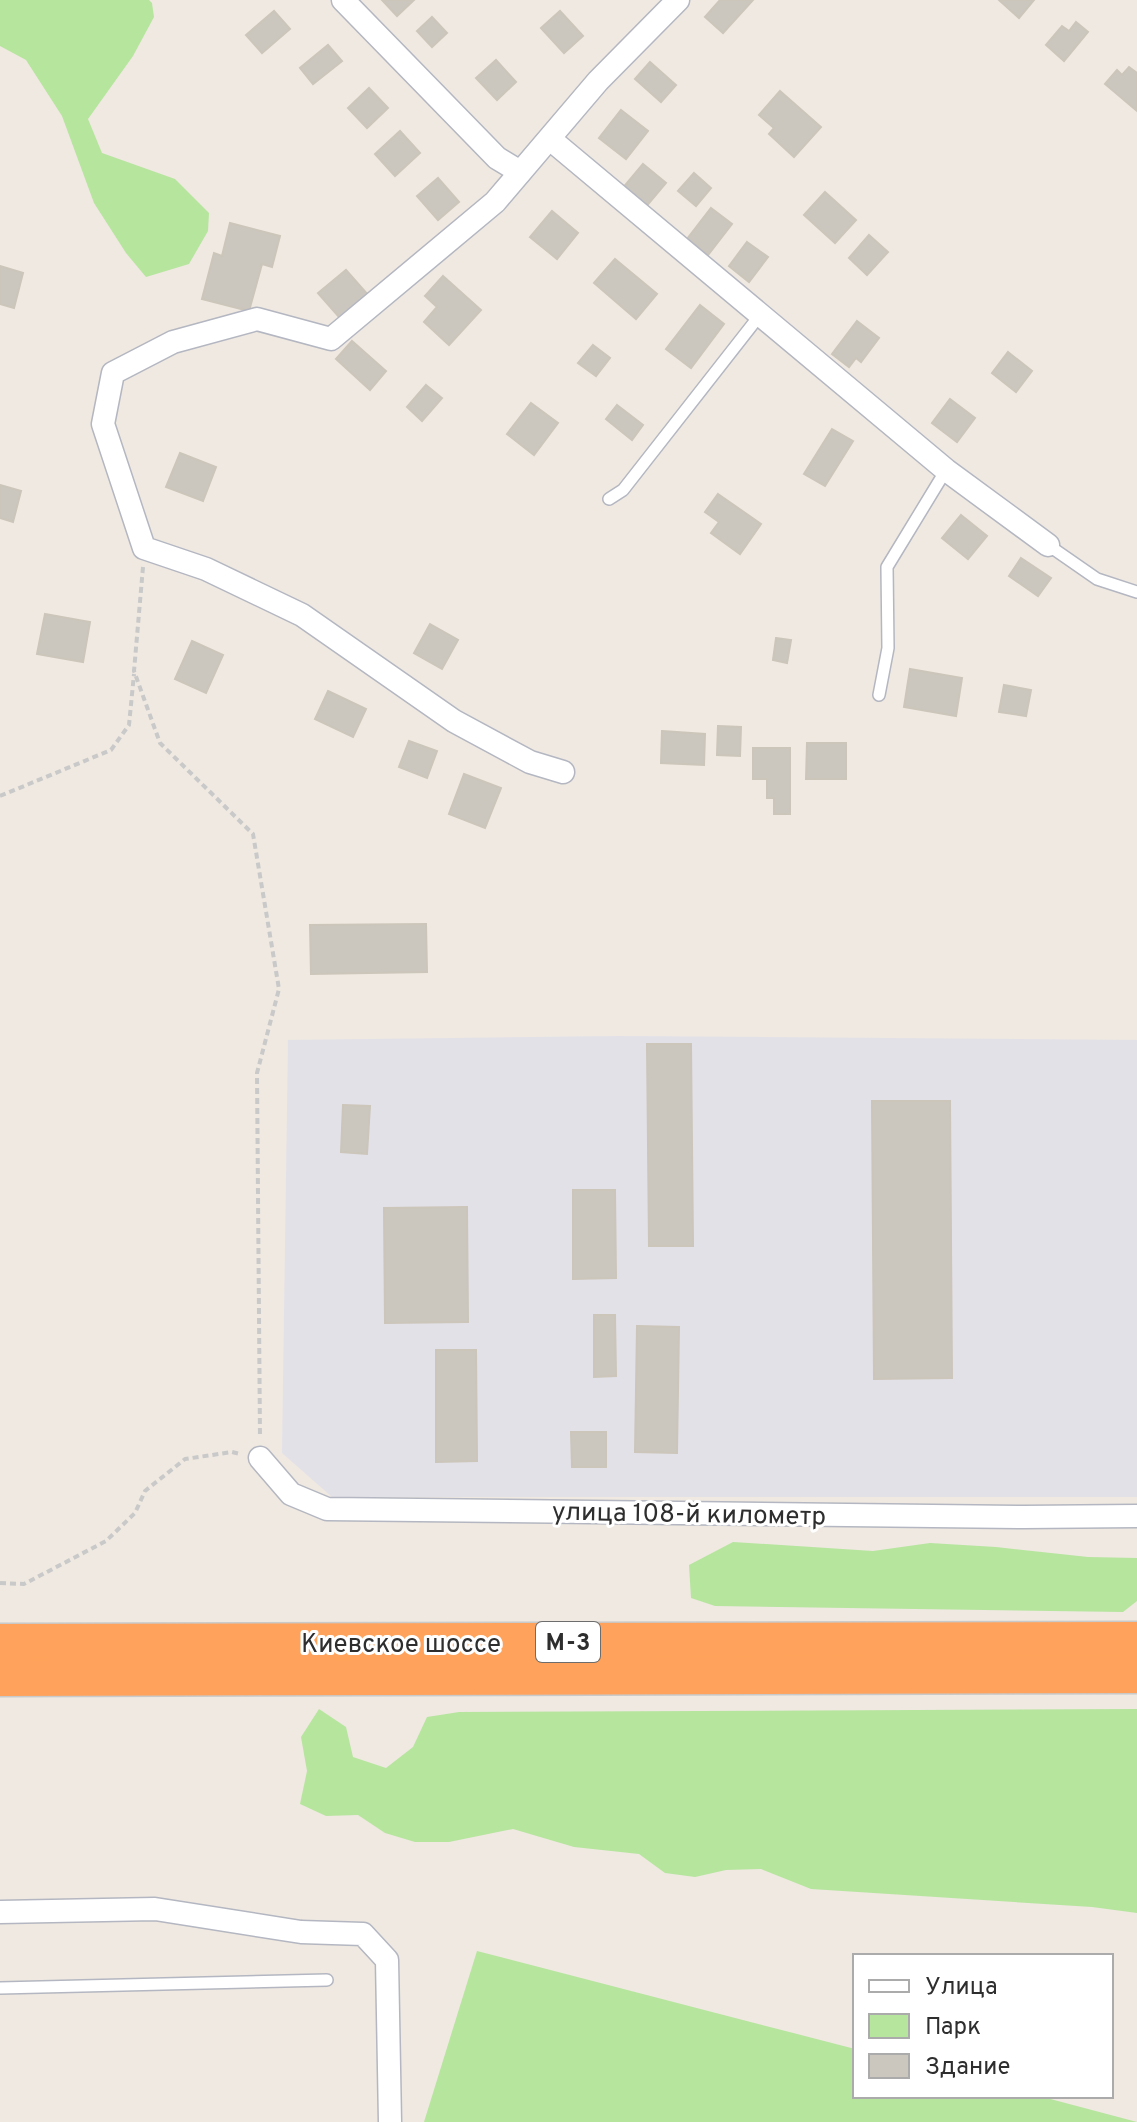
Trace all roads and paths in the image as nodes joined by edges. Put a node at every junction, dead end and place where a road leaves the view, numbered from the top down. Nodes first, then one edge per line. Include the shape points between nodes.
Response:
1 (343, 0) edge
2 (678, 0) edge
3 (550, 139) junction
4 (520, 172) junction
5 (760, 315) junction
6 (946, 470) junction
7 (609, 499) dead end
8 (1048, 545) joint
9 (144, 548) junction
10 (1137, 592) edge
11 (134, 671) junction
12 (879, 695) dead end
13 (563, 772) dead end
14 (0, 796) edge
15 (260, 1458) junction
16 (1137, 1516) edge
17 (0, 1583) edge
18 (1137, 1641) edge
19 (0, 1643) edge
20 (1137, 1674) edge
21 (0, 1677) edge
22 (0, 1912) edge
23 (327, 1980) dead end
24 (0, 1988) edge
25 (390, 2122) edge

1 - 4 street via 497,158
2 - 3 street
3 - 4 street
3 - 5 street
4 - 9 street via 495,202 331,339 257,319 173,342 113,373 103,424
5 - 6 street
5 - 7 lane via 623,490
6 - 8 street
6 - 12 lane via 887,567 888,648
8 - 10 lane via 1097,579
9 - 11 path
9 - 13 street via 206,569 302,615 454,721 530,762
11 - 14 path via 129,725 111,750
11 - 15 path via 160,743 253,834 279,989 257,1073
15 - 16 street, улица 108-й километр via 291,1494 327,1509
15 - 17 path via 232,1452 185,1459 145,1491 135,1513 106,1541 24,1584
18 - 19 highway, Киевское шоссе / М-3
20 - 21 highway, Киевское шоссе / М-3
22 - 25 street via 155,1909 301,1932 363,1934 387,1960
23 - 24 lane

